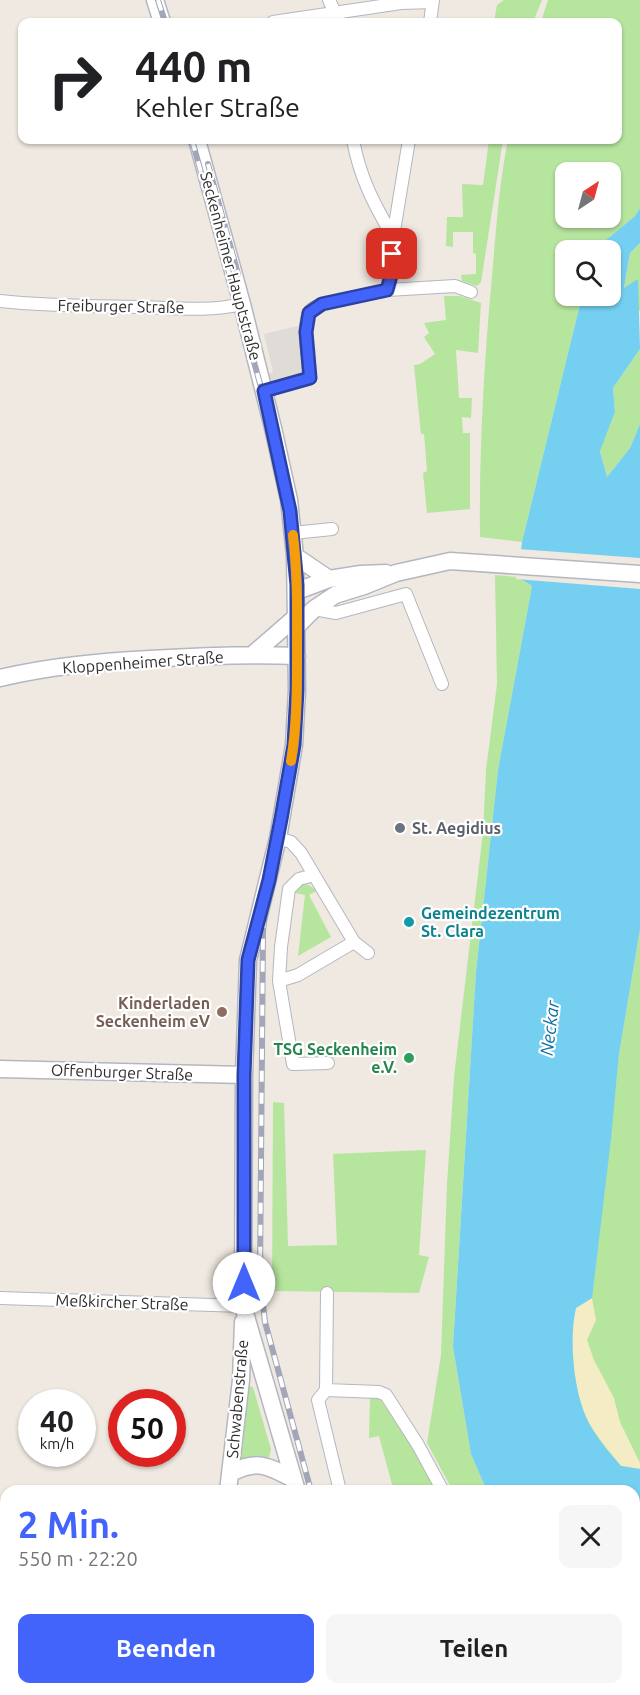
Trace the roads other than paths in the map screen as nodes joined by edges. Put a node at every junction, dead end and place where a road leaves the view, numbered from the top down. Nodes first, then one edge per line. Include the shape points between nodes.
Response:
1 (155, 0) edge
2 (329, 0) edge
3 (432, 1) edge
4 (161, 18) edge
5 (337, 18) edge
6 (430, 18) edge
7 (198, 144) edge
8 (354, 144) edge
9 (409, 144) edge
10 (393, 237) junction
11 (387, 290) junction
12 (471, 292) dead end
13 (0, 301) edge
14 (242, 304) junction
15 (264, 391) junction
16 (332, 529) dead end
17 (292, 533) junction
18 (295, 556) junction
19 (632, 573) edge
20 (297, 584) junction
21 (332, 587) junction
22 (314, 609) junction
23 (352, 610) junction
24 (298, 620) junction
25 (252, 655) junction
26 (297, 656) junction
27 (0, 678) edge
28 (442, 684) dead end
29 (278, 837) junction
30 (314, 875) junction
31 (269, 880) junction
32 (289, 889) junction
33 (354, 942) junction
34 (368, 953) dead end
35 (279, 981) junction
36 (328, 1063) dead end
37 (0, 1069) edge
38 (244, 1075) junction
39 (327, 1293) dead end
40 (0, 1298) edge
41 (243, 1306) junction
42 (326, 1390) junction
43 (231, 1473) junction
44 (229, 1485) edge
45 (295, 1485) edge
46 (339, 1485) edge
47 (440, 1485) edge

1 - 4 main road
2 - 5 street
3 - 5 street via 401,3
3 - 6 street
7 - 14 main road, Seckenheimer Hauptstraße
8 - 10 street via 369,196
9 - 10 street
10 - 11 street
11 - 12 street via 455,286
11 - 15 street via 312,309 306,332 310,378
13 - 14 street, Freiburger Straße via 226,308
14 - 15 main road, Seckenheimer Hauptstraße
15 - 17 main road, Seckenheimer Hauptstraße via 289,500
16 - 17 street
17 - 18 main road, Seckenheimer Hauptstraße
18 - 20 main road, Seckenheimer Hauptstraße
18 - 21 main road
19 - 21 main road via 462,560 396,573 361,574
20 - 21 main road
20 - 24 main road, Seckenheimer Hauptstraße
21 - 22 main road
21 - 23 street via 341,604
22 - 23 street via 336,613
22 - 24 main road
23 - 28 street via 406,594
24 - 25 main road
24 - 26 main road, Seckenheimer Hauptstraße
25 - 26 main road, Kloppenheimer Straße
25 - 27 main road, Kloppenheimer Straße via 71,664
26 - 29 main road, Seckenheimer Hauptstraße via 294,745
29 - 30 street via 291,842
29 - 31 main road, Seckenheimer Hauptstraße
30 - 32 street via 299,879
30 - 33 street
31 - 32 street
31 - 38 main road, Seckenheimer Hauptstraße via 248,960
32 - 35 street
33 - 34 street
33 - 35 street
35 - 36 street via 294,1064
37 - 38 main road, Offenburger Straße
38 - 41 main road, Seckenheimer Hauptstraße
39 - 42 street
40 - 41 street, Meßkircher Straße
41 - 43 main road, Schwabenstraße via 241,1380
41 - 45 main road, Seckenheimer Hauptstraße
42 - 46 street via 318,1400
42 - 47 street via 386,1395
43 - 44 main road, Schwabenstraße
43 - 45 main road via 254,1464 267,1466

